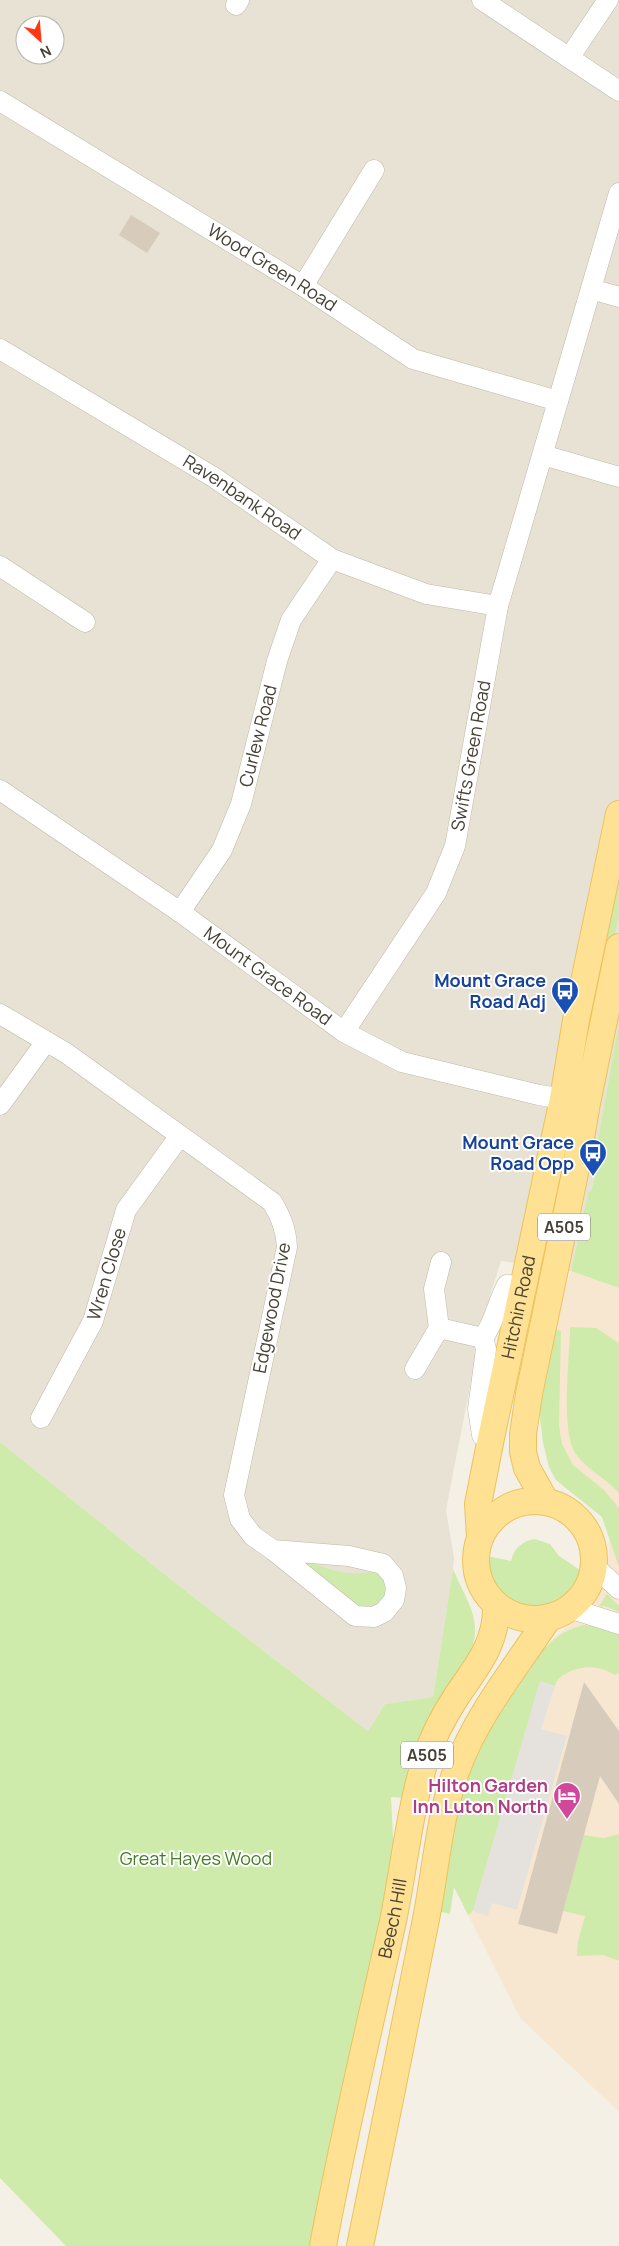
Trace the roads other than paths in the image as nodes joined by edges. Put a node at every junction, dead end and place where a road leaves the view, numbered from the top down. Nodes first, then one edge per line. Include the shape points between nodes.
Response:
1 (482, 0) edge
2 (608, 0) edge
3 (569, 58) junction
4 (619, 91) edge
5 (0, 101) edge
6 (374, 170) dead end
7 (619, 193) edge
8 (303, 286) junction
9 (591, 289) junction
10 (619, 297) edge
11 (0, 348) edge
12 (558, 401) junction
13 (543, 455) junction
14 (619, 477) edge
15 (332, 559) junction
16 (0, 566) edge
17 (498, 606) junction
18 (85, 622) dead end
19 (0, 790) edge
20 (619, 814) edge
21 (180, 912) junction
22 (619, 947) edge
23 (0, 1014) edge
24 (344, 1032) junction
25 (45, 1043) junction
26 (575, 1101) junction
27 (0, 1105) edge
28 (179, 1136) junction
29 (440, 1262) dead end
30 (523, 1286) junction
31 (439, 1328) junction
32 (483, 1338) junction
33 (415, 1369) dead end
34 (40, 1418) dead end
35 (491, 1438) junction
36 (546, 1502) junction
37 (480, 1537) junction
38 (273, 1550) junction
39 (593, 1565) junction
40 (619, 1589) edge
41 (496, 1606) junction
42 (559, 1613) junction
43 (619, 1624) edge
44 (323, 2246) edge
45 (360, 2246) edge

1 - 3 street
2 - 3 street
3 - 4 street
5 - 8 street, Wood Green Road
6 - 8 street
7 - 9 street, Swifts Green Road
8 - 12 street, Wood Green Road via 413,358
9 - 10 street
9 - 12 street, Swifts Green Road
11 - 15 street, Ravenbank Road via 215,478
12 - 13 street, Swifts Green Road
13 - 14 street
13 - 17 street, Swifts Green Road
15 - 17 street, Ravenbank Road via 426,594
15 - 21 street, Curlew Road via 291,620 276,661 241,804 222,850
16 - 18 street
17 - 24 street, Swifts Green Road via 455,846 436,893
19 - 21 street, Mount Grace Road
20 - 26 main road, Hitchin Road / A505 via 576,1020
21 - 24 street, Mount Grace Road
22 - 26 main road, Hitchin Road / A505
23 - 25 street, Edgewood Drive
24 - 26 street, Mount Grace Road via 402,1062
25 - 27 street
25 - 28 street, Edgewood Drive via 66,1053
26 - 30 main road, Hitchin Road / A505
26 - 36 main road, Hitchin Road / A505 via 574,1178 523,1434 527,1468
28 - 34 street, Wren Close via 126,1210 93,1321
28 - 38 street, Edgewood Drive via 272,1202 286,1229 287,1247 234,1496 240,1519 253,1536
29 - 31 street via 434,1289
30 - 32 street via 507,1285 492,1326
30 - 35 main road, Hitchin Road / A505
31 - 32 street
31 - 33 street
32 - 35 street via 486,1349 478,1409 482,1435
35 - 37 main road, Hitchin Road / A505 via 478,1504
36 - 37 main road, A505 via 530,1501 500,1512
36 - 39 main road, A505 via 569,1512 585,1530
37 - 41 main road, A505 via 476,1552 479,1581
38 - 38 street, Edgewood Drive via 355,1616 374,1617 384,1612 394,1600 393,1576 382,1564 349,1556
39 - 40 street
39 - 42 main road, A505 via 586,1590
41 - 42 main road, A505 via 521,1618 535,1619
41 - 44 main road, Beech Hill / A505 via 497,1622 481,1662 441,1722 425,1761
42 - 43 street
42 - 45 main road, Beech Hill / A505 via 489,1706 457,1768 444,1809 426,1918

